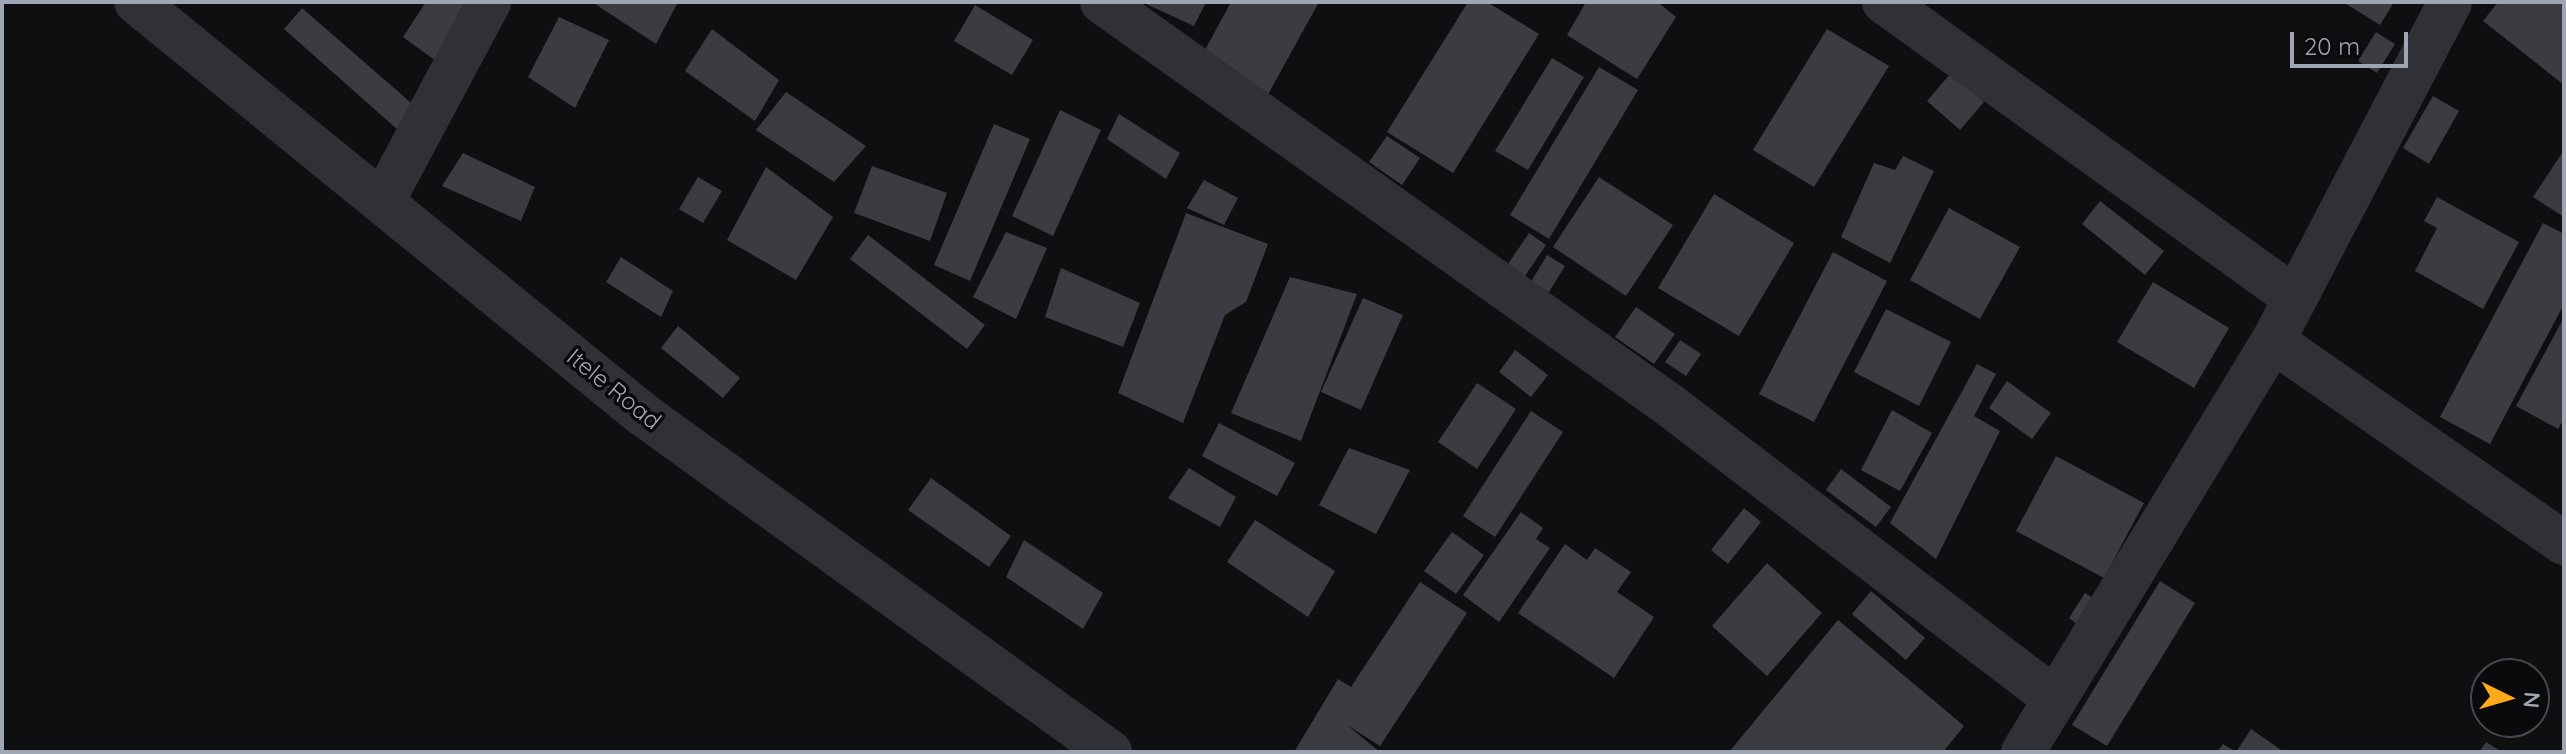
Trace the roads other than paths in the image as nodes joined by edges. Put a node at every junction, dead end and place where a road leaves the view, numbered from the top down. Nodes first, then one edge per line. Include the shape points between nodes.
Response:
1 (136, 2) edge
2 (489, 2) edge
3 (1102, 2) edge
4 (1884, 2) edge
5 (2450, 2) edge
6 (384, 199) junction
7 (2295, 298) junction
8 (2273, 341) junction
9 (2564, 543) edge
10 (2052, 697) junction
11 (2033, 748) edge
12 (1110, 752) edge

1 - 6 street, Itele Road
2 - 6 street
3 - 10 street via 1668,404
4 - 7 street
5 - 7 street
6 - 12 street, Itele Road via 641,413
7 - 8 street
8 - 9 street
8 - 10 street
10 - 11 street

